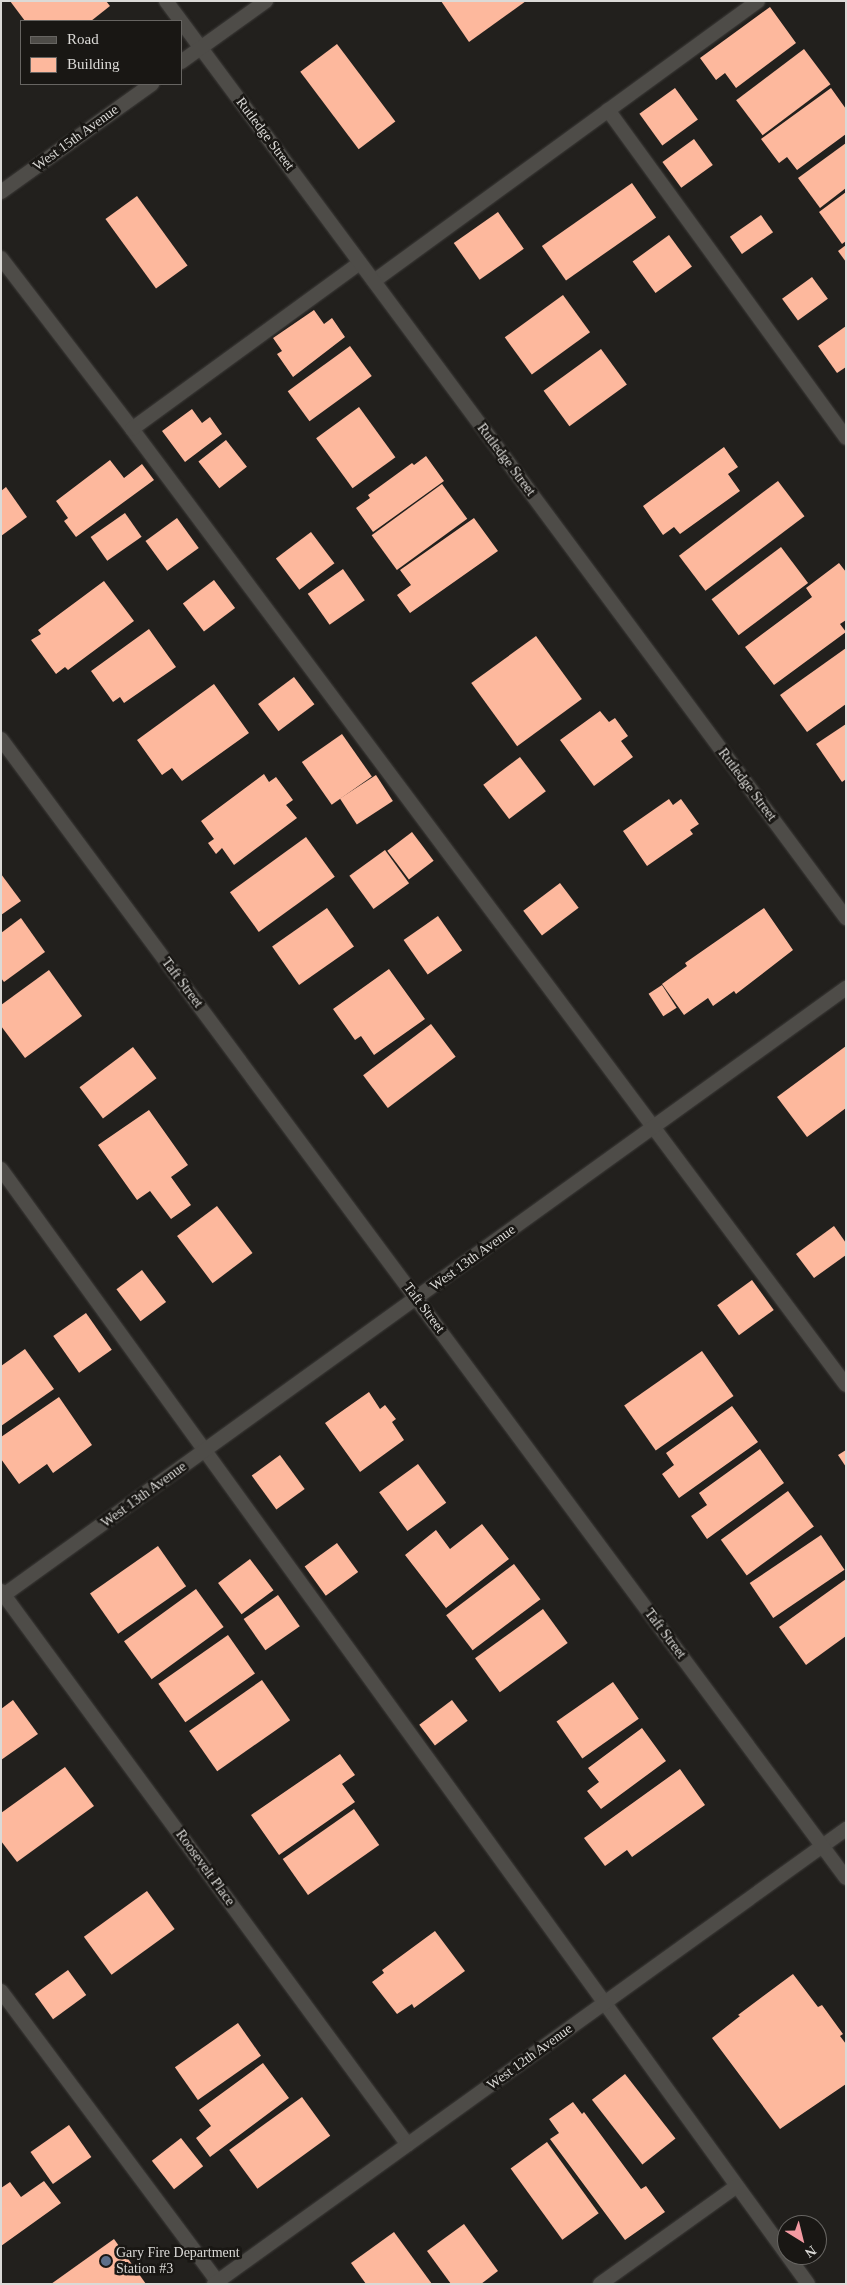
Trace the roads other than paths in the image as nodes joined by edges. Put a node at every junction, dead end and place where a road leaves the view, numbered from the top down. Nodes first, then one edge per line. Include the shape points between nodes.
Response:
1 (166, 1) edge
2 (266, 1) edge
3 (758, 1) edge
4 (180, 20) edge
5 (182, 22) edge
6 (201, 48) junction
7 (182, 61) edge
8 (151, 85) edge
9 (608, 110) junction
10 (1, 192) edge
11 (1, 258) edge
12 (360, 263) junction
13 (374, 281) junction
14 (132, 429) junction
15 (846, 438) edge
16 (1, 739) edge
17 (846, 918) edge
18 (846, 988) edge
19 (653, 1128) junction
20 (1, 1169) edge
21 (417, 1299) junction
22 (846, 1385) edge
23 (205, 1451) junction
24 (2, 1595) edge
25 (846, 1829) edge
26 (822, 1846) junction
27 (846, 1878) edge
28 (1, 1991) edge
29 (605, 2003) junction
30 (408, 2144) junction
31 (737, 2186) junction
32 (217, 2283) edge
33 (600, 2284) edge
34 (808, 2284) edge

1 - 4 street, Rutledge Street
2 - 6 street
3 - 9 street
5 - 6 street, Rutledge Street
6 - 7 street
6 - 12 street, Rutledge Street
8 - 10 street, West 15th Avenue
9 - 13 street
9 - 15 street
11 - 14 street
12 - 13 street, Rutledge Street
12 - 14 street
13 - 17 street, Rutledge Street
14 - 19 street
16 - 21 street, Taft Street
18 - 19 street, West 13th Avenue
19 - 21 street, West 13th Avenue
19 - 22 street
20 - 23 street
21 - 23 street, West 13th Avenue
21 - 26 street, Taft Street
23 - 24 street, West 13th Avenue
23 - 29 street
24 - 30 street, Roosevelt Place
25 - 26 street, West 12th Avenue
26 - 27 street, Taft Street
26 - 29 street, West 12th Avenue
28 - 32 street
29 - 30 street, West 12th Avenue
29 - 31 street
30 - 32 street, West 12th Avenue
31 - 33 street
31 - 34 street

